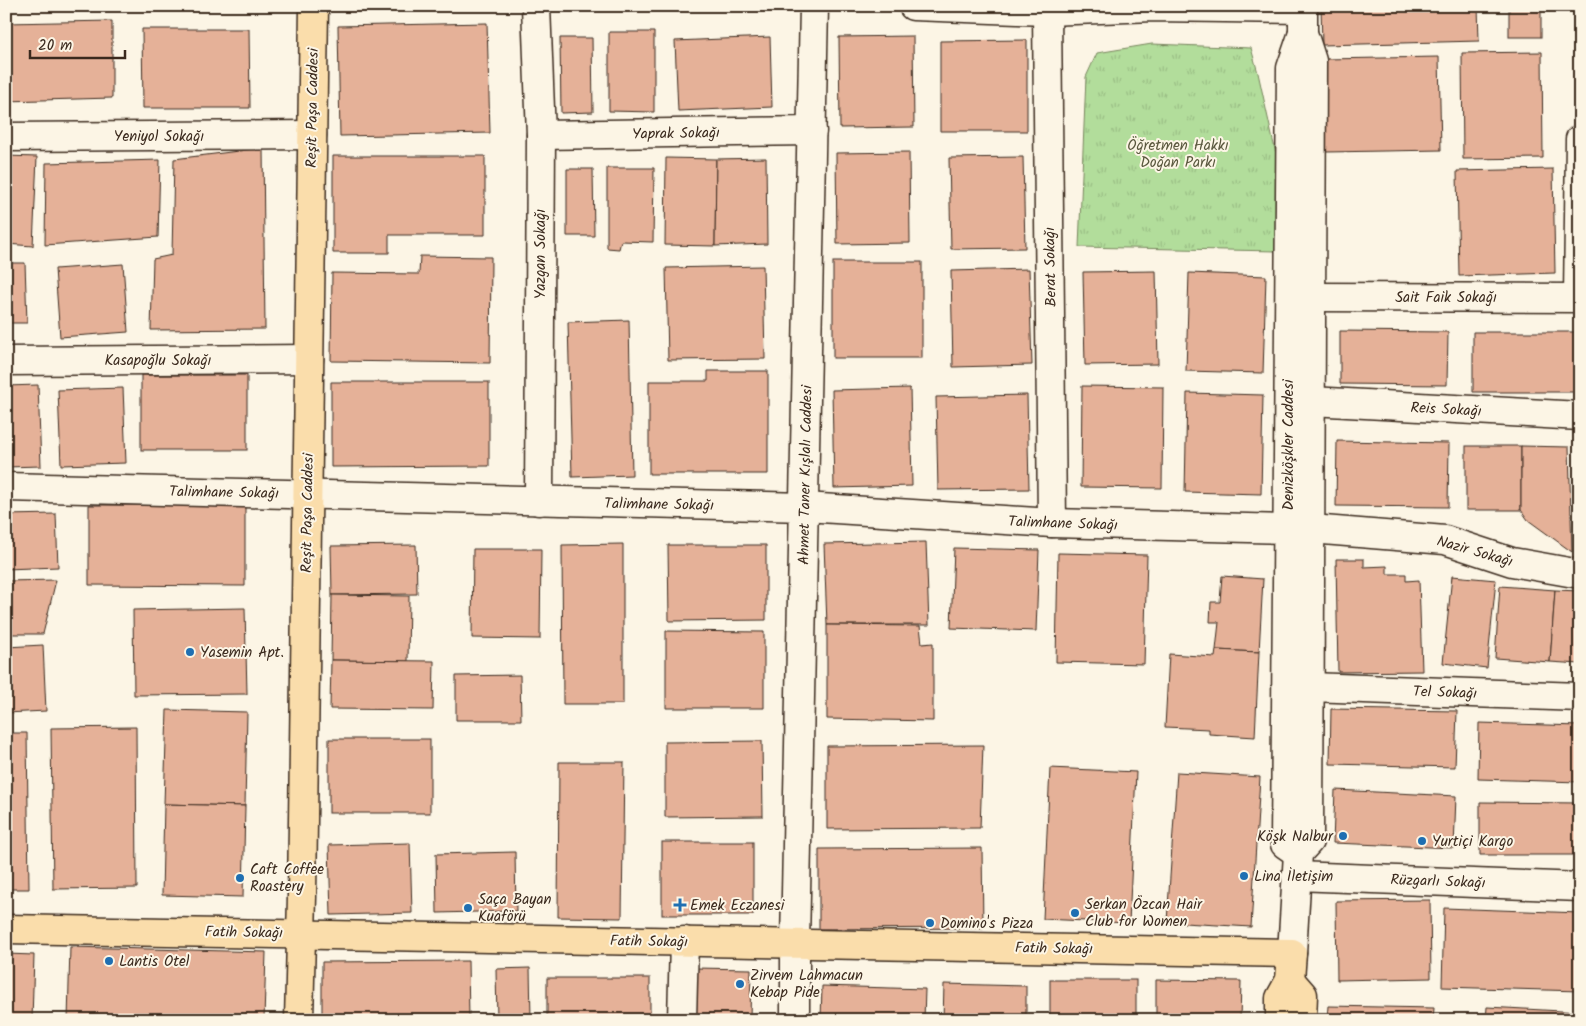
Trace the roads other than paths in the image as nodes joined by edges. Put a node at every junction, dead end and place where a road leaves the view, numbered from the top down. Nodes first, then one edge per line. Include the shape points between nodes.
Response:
1 (314, 6) edge
2 (536, 6) edge
3 (814, 6) edge
4 (913, 6) edge
5 (1047, 11) junction
6 (1303, 16) edge
7 (812, 131) junction
8 (312, 135) junction
9 (541, 135) junction
10 (6, 138) edge
11 (1580, 138) edge
12 (1300, 297) junction
13 (1579, 298) edge
14 (309, 359) junction
15 (6, 361) edge
16 (1300, 400) junction
17 (1580, 416) edge
18 (6, 487) edge
19 (308, 494) junction
20 (539, 502) junction
21 (805, 507) junction
22 (1052, 523) junction
23 (1299, 529) junction
24 (1580, 574) edge
25 (1298, 686) junction
26 (1580, 697) edge
27 (1297, 865) junction
28 (1580, 887) edge
29 (6, 928) edge
30 (302, 933) junction
31 (684, 941) junction
32 (795, 943) junction
33 (1292, 953) junction
34 (1290, 980) junction
35 (299, 1020) edge
36 (682, 1020) edge
37 (795, 1020) edge
38 (1280, 1020) edge
39 (1302, 1020) edge

1 - 8 main road, Reşit Paşa Caddesi
2 - 9 street, Yazgan Sokağı
3 - 7 street, Ahmet Taner Kışlalı Caddesi
4 - 5 street
5 - 6 street via 1154,7
5 - 22 street, Berat Sokağı
6 - 12 street, Denizköşkler Caddesi via 1291,68
7 - 9 street, Yaprak Sokağı
7 - 21 street, Ahmet Taner Kışlalı Caddesi
8 - 10 street, Yeniyol Sokağı
8 - 14 main road, Reşit Paşa Caddesi
9 - 20 street, Yazgan Sokağı
11 - 13 street
12 - 13 street, Sait Faik Sokağı
12 - 16 street, Denizköşkler Caddesi
14 - 15 street, Kasapoğlu Sokağı
14 - 19 main road, Reşit Paşa Caddesi
16 - 17 street, Reis Sokağı
16 - 23 street, Denizköşkler Caddesi
18 - 19 street, Talimhane Sokağı
19 - 20 street, Talimhane Sokağı
19 - 30 main road, Reşit Paşa Caddesi
20 - 21 street, Talimhane Sokağı
21 - 22 street, Talimhane Sokağı
21 - 32 street, Ahmet Taner Kışlalı Caddesi
22 - 23 street, Talimhane Sokağı
23 - 24 street, Nazir Sokağı via 1445,540 1512,562
23 - 25 street, Denizköşkler Caddesi
25 - 26 street, Tel Sokağı
25 - 27 street, Denizköşkler Caddesi via 1285,844
27 - 28 street, Rüzgarlı Sokağı
27 - 33 street
29 - 30 main road, Fatih Sokağı
30 - 31 main road, Fatih Sokağı
30 - 35 main road, Reşit Paşa Caddesi
31 - 32 main road, Fatih Sokağı
31 - 36 street
32 - 33 main road, Fatih Sokağı
32 - 37 street, Ahmet Taner Kışlalı Caddesi
33 - 34 main road
34 - 38 main road via 1280,998
34 - 39 main road via 1303,995

